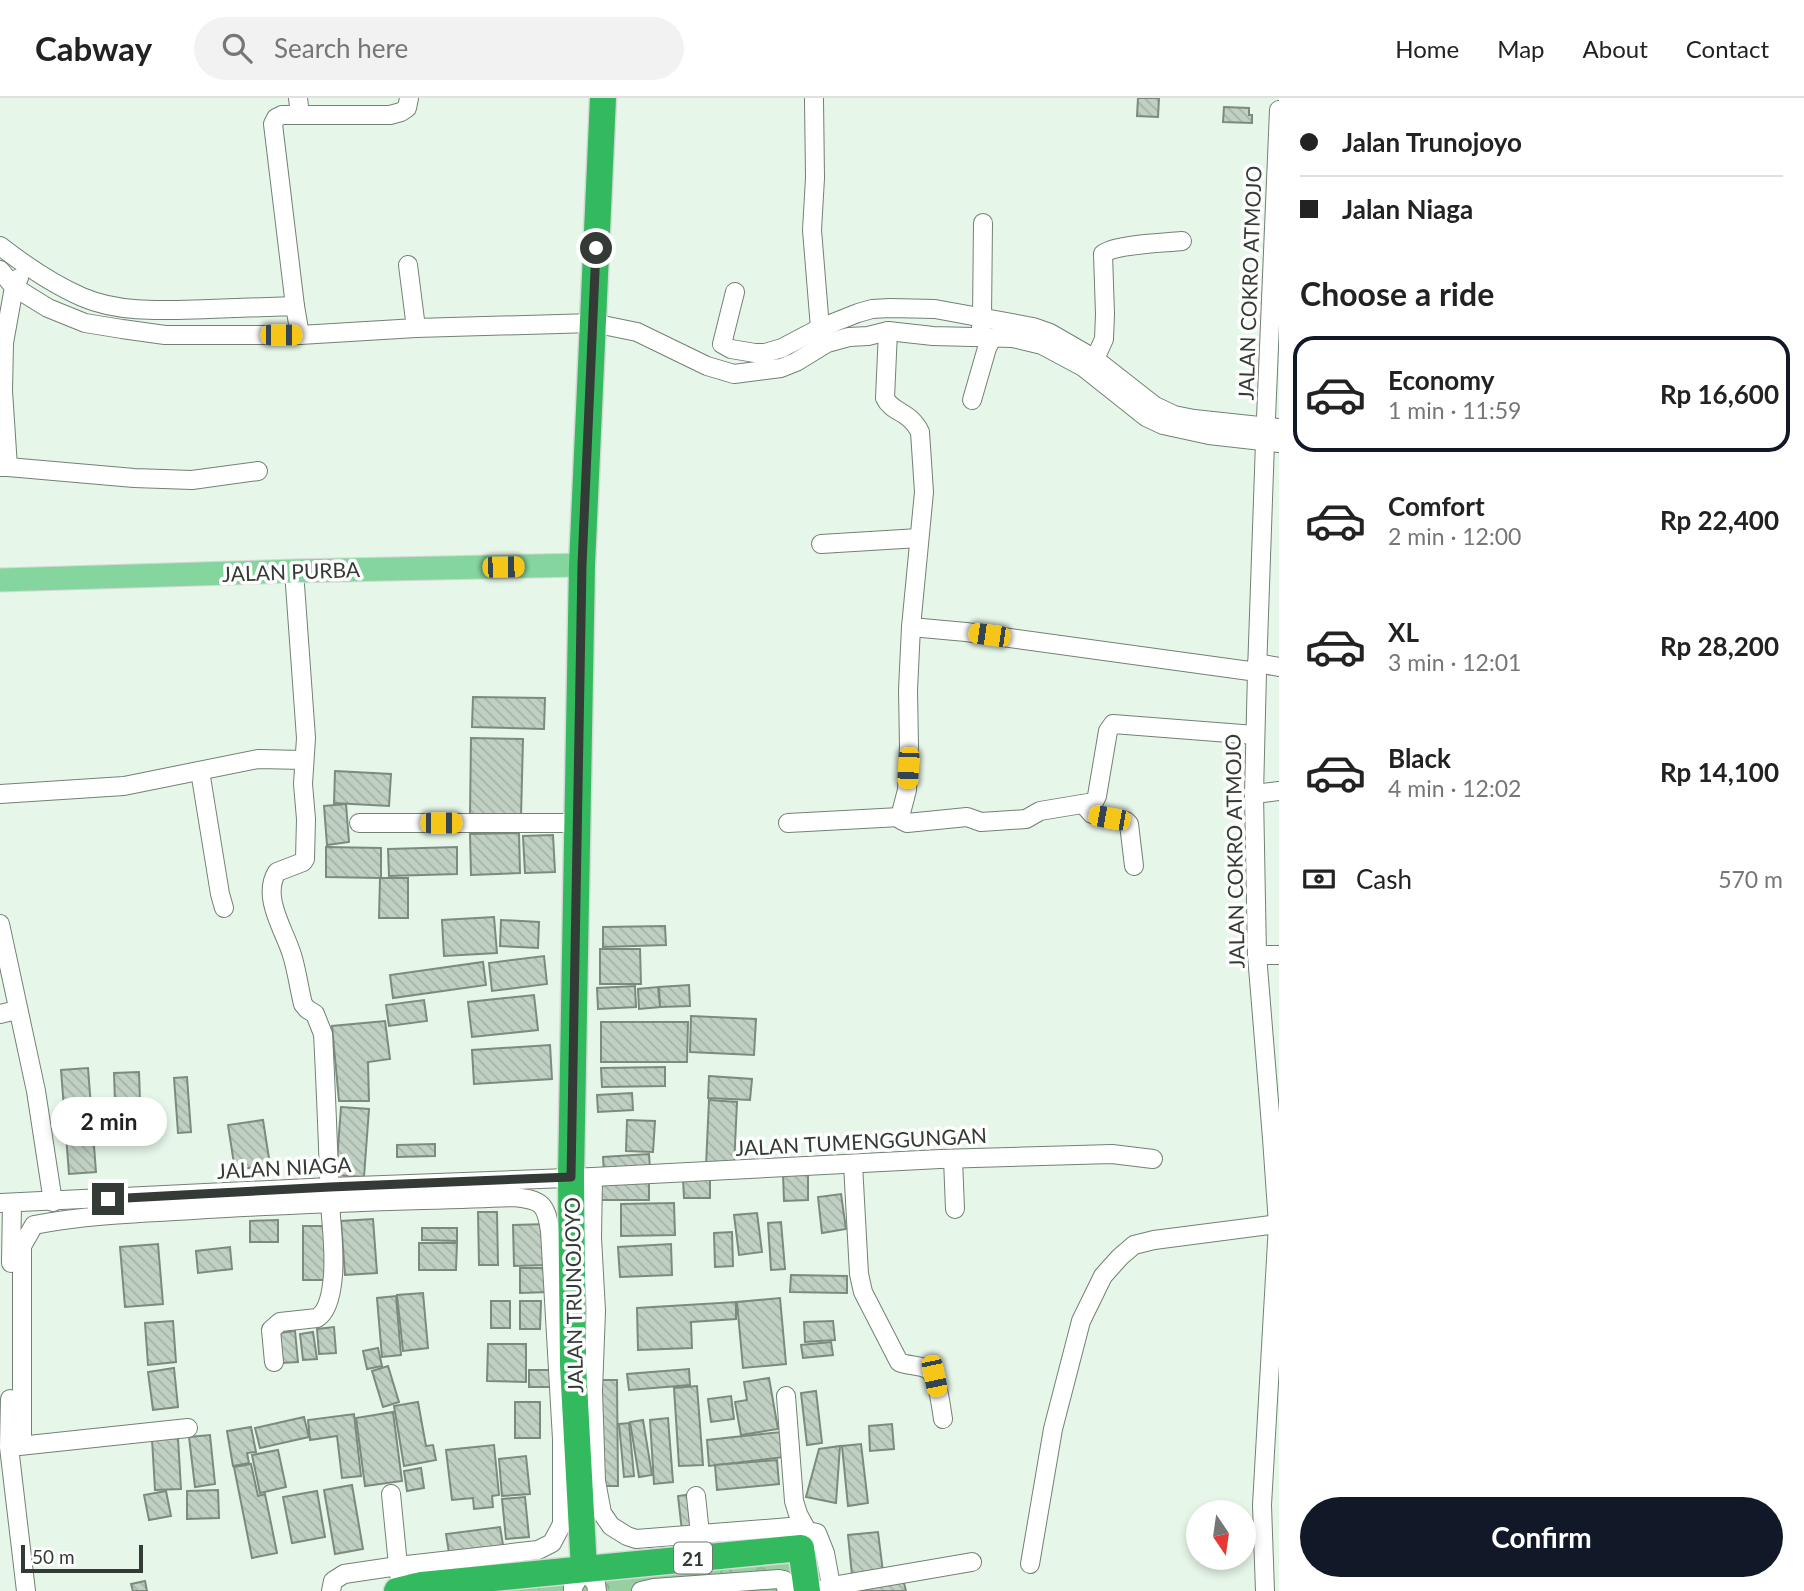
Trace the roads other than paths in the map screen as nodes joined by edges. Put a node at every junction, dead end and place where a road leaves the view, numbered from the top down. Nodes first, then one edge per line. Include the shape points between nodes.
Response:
1 (409, 98) edge
2 (603, 98) edge
3 (814, 100) dead end
4 (299, 106) edge
5 (1279, 110) edge
6 (983, 223) dead end
7 (1182, 241) dead end
8 (0, 246) edge
9 (408, 265) dead end
10 (0, 270) edge
11 (20, 276) junction
12 (735, 292) dead end
13 (295, 306) junction
14 (242, 322) junction
15 (593, 323) junction
16 (416, 328) junction
17 (820, 328) junction
18 (983, 330) junction
19 (888, 331) junction
20 (300, 335) junction
21 (722, 344) junction
22 (1074, 355) junction
23 (1095, 359) junction
24 (710, 367) junction
25 (972, 400) dead end
26 (1270, 435) edge
27 (4, 467) edge
28 (258, 471) dead end
29 (919, 538) junction
30 (821, 544) dead end
31 (582, 565) junction
32 (294, 571) junction
33 (0, 580) edge
34 (911, 627) junction
35 (1257, 667) junction
36 (1279, 667) edge
37 (1255, 735) junction
38 (304, 760) junction
39 (200, 771) junction
40 (1279, 792) edge
41 (1254, 793) junction
42 (0, 794) edge
43 (1083, 804) junction
44 (900, 817) junction
45 (359, 823) dead end
46 (577, 823) junction
47 (788, 823) dead end
48 (1133, 866) dead end
49 (224, 908) dead end
50 (0, 924) edge
51 (1257, 955) junction
52 (1279, 955) edge
53 (9, 1012) edge
54 (1276, 1138) edge
55 (953, 1159) junction
56 (1153, 1159) dead end
57 (853, 1164) junction
58 (582, 1177) junction
59 (330, 1196) junction
60 (53, 1202) junction
61 (6, 1203) edge
62 (955, 1209) dead end
63 (1278, 1224) edge
64 (274, 1362) dead end
65 (786, 1396) dead end
66 (943, 1419) dead end
67 (188, 1428) dead end
68 (10, 1447) edge
69 (0, 1475) edge
70 (391, 1494) dead end
71 (696, 1496) dead end
72 (1270, 1505) edge
73 (808, 1542) junction
74 (702, 1546) junction
75 (972, 1562) dead end
76 (1030, 1564) dead end
77 (399, 1582) edge
78 (579, 1586) edge
79 (824, 1589) edge
80 (15, 1591) edge
81 (26, 1591) edge
82 (331, 1591) edge
83 (641, 1591) edge
84 (787, 1591) edge
85 (1265, 1591) edge

1 - 4 street via 407,108 390,115
2 - 15 highway, JALAN TRUNOJOYO
3 - 17 street via 813,237
4 - 13 street via 273,124
5 - 26 street, JALAN COKRO ATMOJO
6 - 18 street
7 - 23 street via 1105,251 1104,339
8 - 11 street
9 - 16 street
10 - 11 street
11 - 14 street via 108,305 177,310
11 - 14 street via 48,308 85,323 165,334
11 - 27 street via 4,343
12 - 21 street
13 - 14 street
13 - 20 street
14 - 20 street
15 - 16 street
15 - 24 street via 637,332
15 - 31 highway, JALAN TRUNOJOYO
16 - 20 street
17 - 18 street via 872,309 935,309
17 - 21 street via 765,353
18 - 19 street via 933,337
18 - 22 street via 1033,327 1050,333
18 - 25 street via 987,348
19 - 24 street via 827,343 782,368 734,374
19 - 29 street via 886,402 909,416 920,432 924,492
21 - 24 street
22 - 23 street
22 - 26 street via 1146,417 1163,425 1209,435
23 - 26 street via 1155,406 1174,415
26 - 35 street, JALAN COKRO ATMOJO
27 - 28 street via 192,480
29 - 30 street
29 - 34 street
31 - 32 main road, JALAN PURBA
31 - 46 highway, JALAN TRUNOJOYO
32 - 33 main road, JALAN PURBA
32 - 38 street
34 - 35 street
34 - 44 street via 907,790
35 - 36 street
35 - 37 street, JALAN COKRO ATMOJO
37 - 41 street, JALAN COKRO ATMOJO
37 - 43 street via 1113,724 1097,796 1094,802
38 - 39 street via 258,759
38 - 59 street via 305,859 277,872 271,884 303,1004 315,1014 323,1034
39 - 42 street via 124,786
39 - 49 street
40 - 41 street
41 - 51 street, JALAN COKRO ATMOJO
43 - 44 street via 1040,811 1026,819 981,822 967,817 907,823
43 - 48 street via 1092,814 1129,824
44 - 47 street
45 - 46 street
46 - 58 highway, JALAN TRUNOJOYO
50 - 53 street
51 - 52 street
51 - 54 street, JALAN COKRO ATMOJO
53 - 60 street via 36,1091
54 - 63 street, JALAN COKRO ATMOJO
55 - 56 street, JALAN TUMENGGUNGAN via 1112,1154
55 - 57 street, JALAN TUMENGGUNGAN
55 - 62 street
57 - 58 street, JALAN TUMENGGUNGAN
57 - 66 street via 863,1292 899,1362 926,1368 934,1376
58 - 59 street, JALAN NIAGA
58 - 74 street via 592,1238 596,1481 602,1513 611,1526 636,1539
58 - 78 highway, JALAN TRUNOJOYO via 573,1365
59 - 60 street, JALAN NIAGA
59 - 64 street via 333,1276 326,1308 317,1318 275,1325 271,1330
59 - 68 street via 34,1225 22,1246
59 - 77 street via 533,1199 548,1218 562,1439 562,1524 552,1543 538,1550
60 - 61 street, JALAN NIAGA
61 - 68 street
63 - 72 street, JALAN COKRO ATMOJO
63 - 76 street via 1134,1245 1102,1276 1081,1321 1053,1429
65 - 73 street via 794,1501
67 - 68 street
68 - 81 street
69 - 80 street
70 - 77 street
71 - 74 street
72 - 85 street, JALAN COKRO ATMOJO
73 - 74 highway, 21
73 - 79 highway
74 - 78 highway, 21
75 - 79 street
77 - 78 highway, 21
77 - 82 street via 344,1574 333,1581
83 - 84 street via 779,1579 785,1580

